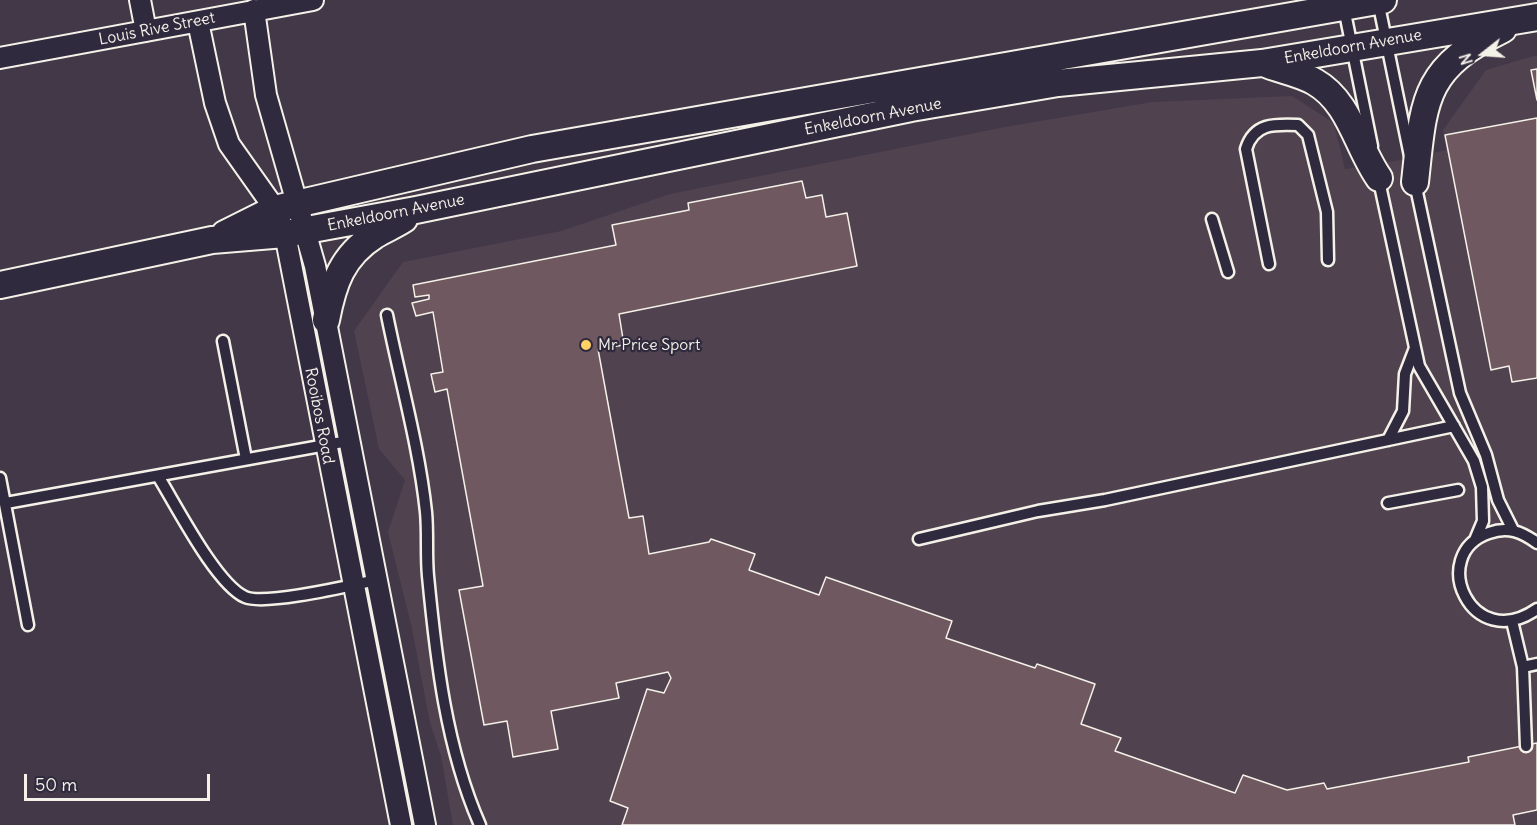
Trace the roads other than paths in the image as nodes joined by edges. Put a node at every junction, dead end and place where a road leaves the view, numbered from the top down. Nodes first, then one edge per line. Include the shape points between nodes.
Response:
1 (140, 0) edge
2 (313, 0) edge
3 (1381, 1) edge
4 (1344, 8) junction
5 (254, 10) junction
6 (1532, 18) edge
7 (198, 22) junction
8 (146, 31) junction
9 (1386, 41) junction
10 (1352, 48) junction
11 (0, 58) edge
12 (1262, 63) junction
13 (1379, 178) junction
14 (1415, 182) junction
15 (287, 206) junction
16 (416, 210) junction
17 (1212, 219) dead end
18 (296, 232) junction
19 (212, 240) junction
20 (1328, 260) dead end
21 (1269, 264) dead end
22 (1227, 272) dead end
23 (0, 285) edge
24 (387, 315) dead end
25 (326, 320) junction
26 (223, 341) dead end
27 (1415, 348) junction
28 (1454, 426) junction
29 (1388, 440) junction
30 (348, 441) junction
31 (325, 445) junction
32 (246, 459) junction
33 (158, 476) junction
34 (0, 478) edge
35 (1458, 489) dead end
36 (6, 503) junction
37 (1388, 503) dead end
38 (1513, 530) junction
39 (919, 539) dead end
40 (1475, 540) junction
41 (1537, 543) edge
42 (376, 580) junction
43 (352, 585) junction
44 (1537, 609) edge
45 (1512, 621) junction
46 (28, 625) dead end
47 (1537, 664) edge
48 (1523, 667) junction
49 (1526, 746) dead end
50 (401, 825) edge
51 (425, 825) edge
52 (480, 825) edge

1 - 8 street
2 - 5 street, Louis Rive Street
3 - 4 street, Enkeldoorn Avenue
3 - 9 lane
4 - 10 lane
4 - 15 street, Enkeldoorn Avenue via 543,147
5 - 7 street, Louis Rive Street
5 - 15 street, Rooibos Road
6 - 9 street, Enkeldoorn Avenue
6 - 14 street via 1466,49 1436,79 1424,107
7 - 8 street, Louis Rive Street
7 - 15 street, Rooibos Road via 215,103 229,144
8 - 11 street, Louis Rive Street
9 - 10 street, Enkeldoorn Avenue
9 - 14 lane
10 - 12 street, Enkeldoorn Avenue
10 - 13 lane
12 - 13 street via 1313,80 1335,97
12 - 16 street, Enkeldoorn Avenue via 1058,83 911,108
13 - 27 lane
14 - 38 lane via 1460,393 1486,455 1498,500
15 - 18 street, Rooibos Road
15 - 19 street, Enkeldoorn Avenue
16 - 18 street, Enkeldoorn Avenue
16 - 25 street via 349,256 338,274
17 - 22 lane
18 - 19 street, Enkeldoorn Avenue
18 - 25 street, Rooibos Road
18 - 31 street, Rooibos Road
19 - 23 street, Enkeldoorn Avenue
20 - 21 lane via 1327,212 1308,135 1298,125 1277,124 1250,136 1246,149
24 - 52 lane via 422,480 428,575 445,702 462,782
25 - 30 street, Rooibos Road
26 - 32 lane
27 - 28 lane via 1424,377
27 - 29 lane via 1405,374 1403,411
28 - 29 lane
28 - 40 lane via 1474,461 1482,487 1483,521
29 - 39 lane
30 - 31 lane
30 - 42 street, Rooibos Road
31 - 32 lane
31 - 43 street, Rooibos Road
32 - 33 lane
33 - 36 lane
33 - 43 lane via 225,582 246,597 271,599
34 - 36 lane
35 - 37 lane
36 - 46 lane
38 - 40 lane via 1499,530
38 - 41 lane
40 - 45 lane via 1461,562 1461,588 1466,600 1480,614
42 - 43 lane
42 - 51 street, Rooibos Road
43 - 50 street, Rooibos Road
44 - 45 lane
45 - 48 lane
47 - 48 lane
48 - 49 lane

